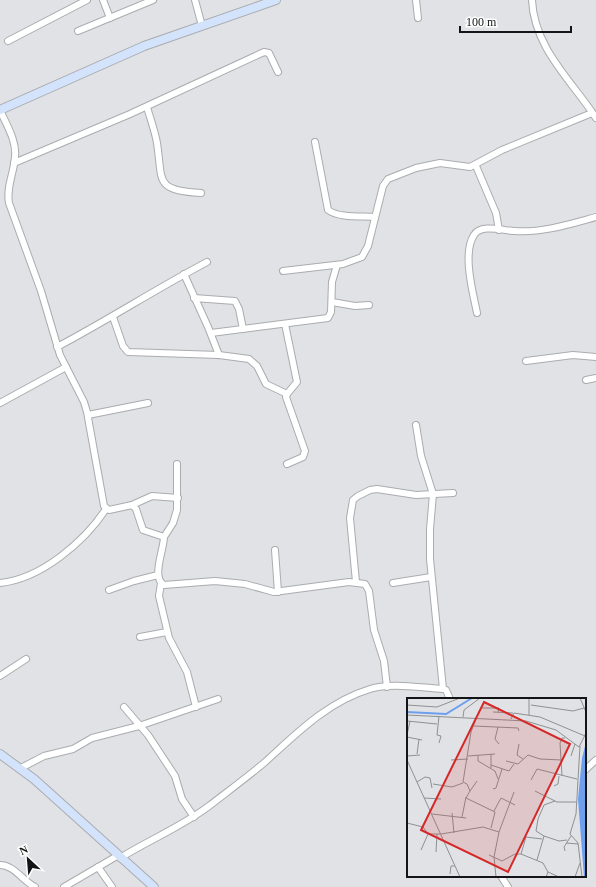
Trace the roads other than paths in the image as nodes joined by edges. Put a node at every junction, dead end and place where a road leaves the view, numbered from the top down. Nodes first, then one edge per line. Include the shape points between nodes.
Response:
1 (87, 0) edge
2 (103, 0) edge
3 (152, 0) edge
4 (195, 0) edge
5 (276, 0) edge
6 (416, 0) edge
7 (532, 0) edge
8 (110, 18) junction
9 (418, 18) dead end
10 (202, 26) junction
11 (78, 31) dead end
12 (8, 41) dead end
13 (278, 72) dead end
14 (147, 107) junction
15 (0, 110) edge
16 (594, 115) edge
17 (315, 142) dead end
18 (14, 163) junction
19 (476, 166) junction
20 (201, 193) dead end
21 (375, 217) junction
22 (596, 218) edge
23 (499, 230) junction
24 (207, 262) dead end
25 (337, 265) junction
26 (283, 271) dead end
27 (184, 274) junction
28 (194, 298) junction
29 (332, 302) junction
30 (369, 305) dead end
31 (477, 313) dead end
32 (112, 317) junction
33 (285, 324) junction
34 (243, 330) junction
35 (211, 333) junction
36 (57, 347) junction
37 (219, 355) junction
38 (596, 357) edge
39 (526, 361) dead end
40 (66, 367) junction
41 (596, 378) edge
42 (586, 380) dead end
43 (286, 394) junction
44 (0, 403) edge
45 (148, 403) dead end
46 (88, 415) junction
47 (416, 425) dead end
48 (177, 464) dead end
49 (287, 464) dead end
50 (453, 493) dead end
51 (433, 494) junction
52 (178, 498) junction
53 (132, 505) junction
54 (106, 509) junction
55 (164, 536) junction
56 (275, 550) dead end
57 (158, 575) junction
58 (431, 578) junction
59 (356, 582) junction
60 (0, 583) edge
61 (161, 583) junction
62 (393, 583) dead end
63 (109, 590) dead end
64 (278, 592) junction
65 (167, 632) junction
66 (140, 637) dead end
67 (26, 659) dead end
68 (0, 676) edge
69 (387, 687) junction
70 (443, 689) junction
71 (450, 698) edge
72 (218, 699) dead end
73 (124, 707) dead end
74 (196, 707) junction
75 (139, 726) junction
76 (0, 754) edge
77 (596, 760) edge
78 (19, 769) junction
79 (586, 769) edge
80 (194, 816) junction
81 (118, 857) junction
82 (0, 865) edge
83 (98, 867) junction
84 (502, 877) edge
85 (35, 887) edge
86 (64, 887) edge
87 (112, 887) edge
88 (154, 887) edge
89 (508, 887) edge

1 - 12 street
2 - 8 street
3 - 8 street
4 - 10 street
5 - 10 main road
6 - 9 street
7 - 16 street via 535,24 555,63
8 - 11 street
10 - 15 main road via 144,46
13 - 14 street via 269,53 264,52
14 - 18 street
14 - 20 street via 157,142 162,180 167,186 178,191
15 - 18 street via 15,149
16 - 19 street via 502,150
17 - 21 street via 328,210 341,214
18 - 36 street via 8,189 9,203 44,298
19 - 21 street via 465,168 440,163 416,168 393,177 384,186
19 - 23 street via 496,213
21 - 25 street via 366,252 357,260
22 - 23 street via 532,231
23 - 31 street via 483,229 474,234 472,240 470,277
24 - 27 street
25 - 26 street
25 - 29 street via 332,282
27 - 28 street
27 - 32 street
28 - 34 street via 235,301
28 - 35 street
29 - 30 street via 355,306
29 - 33 street via 328,318
32 - 36 street
32 - 37 street via 123,346 128,352
33 - 34 street
33 - 43 street via 297,382
34 - 35 street
35 - 37 street
36 - 40 street
37 - 43 street via 249,359 266,384
38 - 39 street via 573,354
40 - 44 street
40 - 46 street
41 - 42 street
43 - 49 street via 305,451 303,457
45 - 46 street
46 - 54 street
47 - 51 street via 421,456
48 - 52 street
50 - 51 street
51 - 58 street via 430,528
51 - 59 street via 416,495 378,488 365,492 354,500 350,518
52 - 53 street via 152,496
52 - 55 street via 176,518
53 - 54 street via 115,510
53 - 55 street via 136,509 143,530
54 - 60 street via 92,529 57,559 16,579
55 - 57 street
56 - 64 street
57 - 61 street
57 - 63 street
58 - 62 street
58 - 70 street
59 - 64 street
59 - 69 street via 365,584 369,591 374,630 384,661
61 - 64 street via 167,586 215,581 245,584
61 - 65 street via 159,596
65 - 66 street
65 - 74 street via 187,672
67 - 68 street
69 - 70 street
69 - 80 street via 370,689 326,711 298,730 263,763
70 - 71 street
72 - 74 street
73 - 75 street
74 - 75 street
75 - 78 street via 92,738 73,749 44,756
75 - 80 street via 148,735 175,776 182,799
76 - 78 main road
77 - 79 street
78 - 81 main road via 34,779
80 - 81 street
81 - 83 street
81 - 88 main road
82 - 85 street via 12,869 24,881
83 - 86 street
83 - 87 street
84 - 89 street

